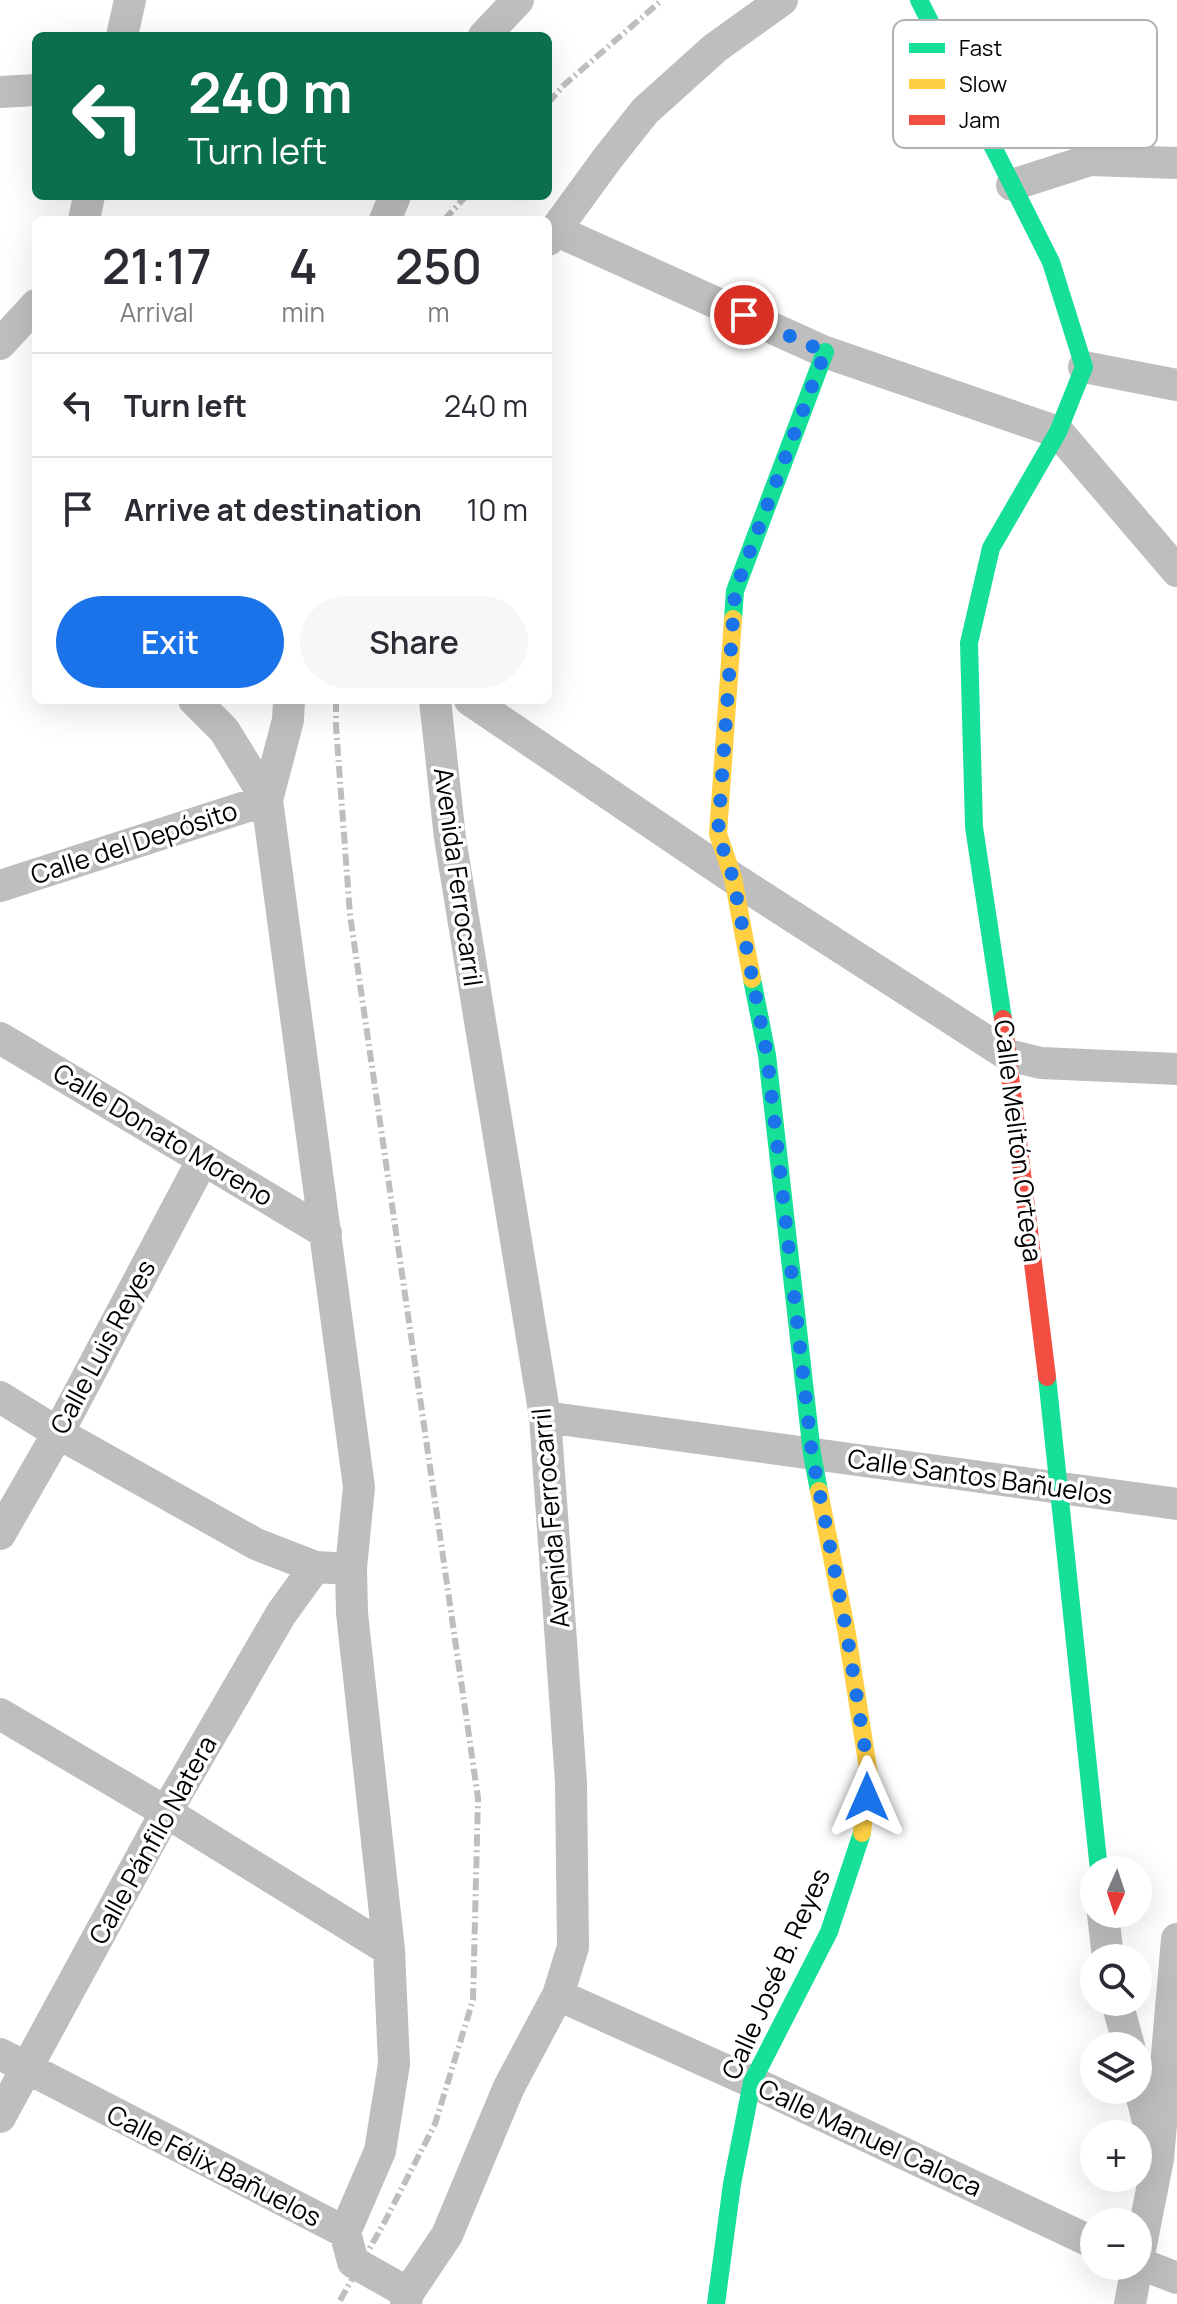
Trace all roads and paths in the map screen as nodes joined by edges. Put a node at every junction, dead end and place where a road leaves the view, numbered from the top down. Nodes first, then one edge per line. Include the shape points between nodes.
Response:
1 (130, 0) edge
2 (518, 0) edge
3 (782, 0) edge
4 (919, 0) edge
5 (929, 20) edge
6 (123, 32) edge
7 (488, 32) edge
8 (32, 90) edge
9 (0, 92) edge
10 (993, 148) edge
11 (1177, 163) edge
12 (1012, 185) junction
13 (552, 234) edge
14 (552, 235) edge
15 (32, 309) edge
16 (0, 344) edge
17 (825, 352) junction
18 (1084, 367) junction
19 (1177, 385) edge
20 (1058, 432) junction
21 (1177, 571) edge
22 (198, 704) edge
23 (289, 704) edge
24 (435, 704) edge
25 (476, 704) edge
26 (267, 800) junction
27 (733, 878) junction
28 (0, 886) edge
29 (0, 1038) edge
30 (1008, 1055) junction
31 (1177, 1069) edge
32 (203, 1159) junction
33 (326, 1233) junction
34 (0, 1397) edge
35 (545, 1417) junction
36 (58, 1433) junction
37 (812, 1454) junction
38 (1060, 1489) junction
39 (1177, 1504) edge
40 (0, 1534) edge
41 (315, 1567) junction
42 (351, 1568) junction
43 (0, 1714) edge
44 (166, 1812) junction
45 (1098, 1856) edge
46 (1177, 1939) edge
47 (389, 1950) junction
48 (558, 1995) junction
49 (13, 2062) edge
50 (752, 2082) junction
51 (1144, 2104) edge
52 (0, 2117) edge
53 (1158, 2159) junction
54 (1149, 2208) edge
55 (345, 2232) junction
56 (1080, 2236) edge
57 (1152, 2268) edge
58 (1177, 2278) edge
59 (1135, 2280) edge
60 (407, 2298) edge
61 (716, 2304) edge
62 (1130, 2304) edge

1 - 6 street
2 - 7 street
3 - 13 street via 715,48 645,111
4 - 5 street
8 - 9 street
10 - 12 street
11 - 12 street via 1090,160
12 - 18 street via 1051,262
14 - 17 street
15 - 16 street
17 - 20 street
17 - 27 street, Calle José B. Reyes via 735,591 718,834
18 - 19 street
18 - 20 street, Calle Melitón Ortega
20 - 21 street
20 - 30 street, Calle Melitón Ortega via 991,548 969,643 974,827
22 - 26 street via 224,730
23 - 26 street
24 - 35 street, Avenida Ferrocarril via 450,838
25 - 27 street
26 - 28 street, Calle del Depósito
26 - 33 street
27 - 30 street
27 - 37 street, Calle José B. Reyes via 767,1055
29 - 32 street, Calle Donato Moreno
30 - 31 street via 1041,1063
30 - 38 street, Calle Melitón Ortega
32 - 33 street, Calle Donato Moreno
32 - 36 street, Calle Luis Reyes
33 - 42 street via 359,1487
34 - 36 street
35 - 37 street, Calle Santos Bañuelos
35 - 48 street, Avenida Ferrocarril via 571,1782 573,1947
36 - 40 street, Calle Luis Reyes
36 - 41 street via 256,1544
37 - 38 street, Calle Santos Bañuelos
37 - 50 street, Calle José B. Reyes via 869,1775 861,1841 829,1932
38 - 39 street, Calle Santos Bañuelos
38 - 45 street, Calle Melitón Ortega
41 - 42 street
41 - 44 street, Calle Pánfilo Natera via 281,1614
42 - 47 street
43 - 44 street
44 - 47 street
44 - 49 street, Calle Pánfilo Natera
46 - 53 street
47 - 55 street via 394,2064 380,2151
48 - 50 street, Calle Manuel Caloca
48 - 60 street, Avenida Ferrocarril via 509,2087 447,2235
49 - 52 street, Calle Pánfilo Natera
49 - 55 street, Calle Félix Bañuelos
50 - 56 street, Calle Manuel Caloca
50 - 61 street, Calle José B. Reyes
51 - 53 street
53 - 54 street
55 - 60 street, Calle Félix Bañuelos via 353,2262
57 - 58 street
59 - 62 street

